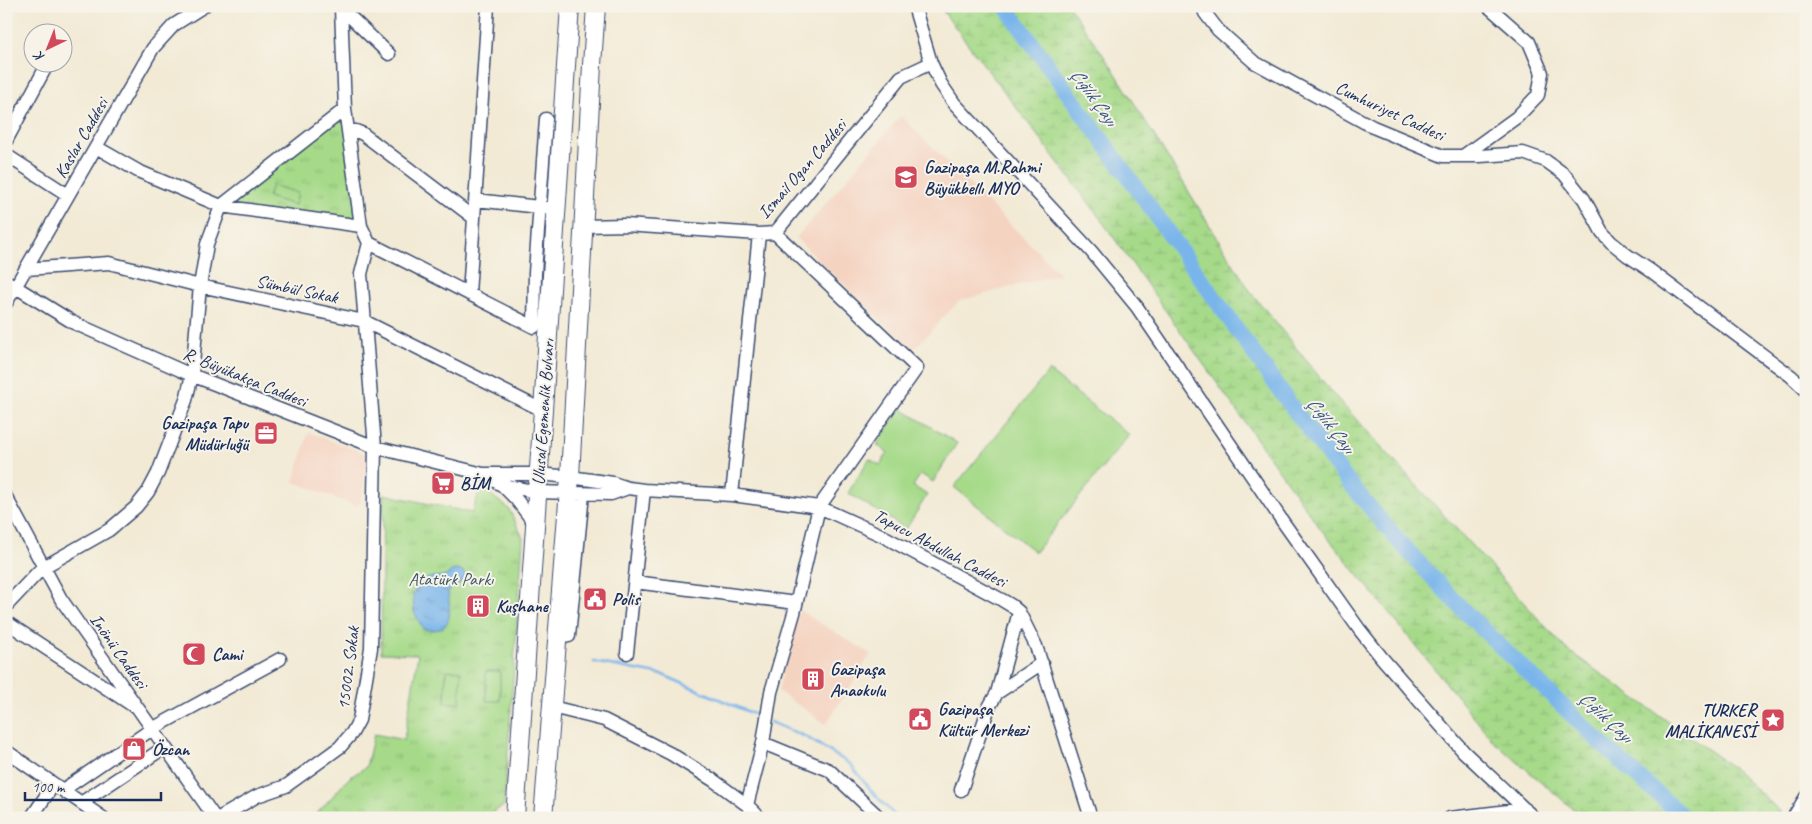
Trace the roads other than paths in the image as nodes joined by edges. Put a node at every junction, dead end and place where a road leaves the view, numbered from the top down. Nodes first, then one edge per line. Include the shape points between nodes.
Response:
1 (204, 6) edge
2 (570, 6) edge
3 (596, 6) edge
4 (914, 6) edge
5 (1203, 6) edge
6 (1488, 6) edge
7 (340, 7) edge
8 (486, 7) edge
9 (389, 54) dead end
10 (931, 63) junction
11 (43, 72) edge
12 (345, 109) junction
13 (546, 119) dead end
14 (348, 130) junction
15 (6, 140) edge
16 (96, 147) junction
17 (6, 155) edge
18 (1463, 156) junction
19 (68, 196) junction
20 (476, 200) junction
21 (221, 206) junction
22 (548, 208) junction
23 (474, 218) junction
24 (361, 226) junction
25 (584, 226) junction
26 (775, 233) junction
27 (759, 234) junction
28 (369, 244) junction
29 (26, 269) junction
30 (12, 284) edge
31 (200, 286) junction
32 (469, 294) junction
33 (6, 303) edge
34 (364, 321) junction
35 (192, 375) junction
36 (1806, 390) edge
37 (544, 411) junction
38 (375, 447) junction
39 (483, 474) junction
40 (539, 474) junction
41 (502, 485) junction
42 (574, 488) junction
43 (628, 488) junction
44 (644, 490) junction
45 (537, 492) junction
46 (732, 495) junction
47 (6, 497) edge
48 (819, 507) junction
49 (535, 524) junction
50 (42, 568) junction
51 (635, 582) junction
52 (796, 603) junction
53 (6, 606) edge
54 (1019, 612) junction
55 (6, 622) edge
56 (569, 636) dead end
57 (627, 653) dead end
58 (280, 659) dead end
59 (1042, 663) junction
60 (997, 693) junction
61 (552, 707) junction
62 (138, 709) junction
63 (152, 728) junction
64 (763, 743) junction
65 (165, 747) junction
66 (6, 751) edge
67 (59, 787) junction
68 (961, 790) dead end
69 (1805, 798) edge
70 (81, 803) junction
71 (747, 805) junction
72 (1529, 814) edge
73 (31, 818) edge
74 (103, 818) edge
75 (215, 818) edge
76 (219, 818) edge
77 (515, 818) edge
78 (544, 818) edge
79 (760, 818) edge
80 (880, 818) edge
81 (1091, 818) edge
82 (1450, 818) edge
83 (1793, 818) edge

1 - 16 street, Kaslar Caddesi via 174,25 154,48
2 - 22 highway, Ulusal Egemenlik Bulvarı
3 - 25 highway, Ulusal Egemenlik Bulvarı
4 - 10 street
5 - 18 street, Cumhuriyet Caddesi via 1218,30 1254,62 1373,127 1443,156
6 - 18 street via 1529,42 1542,73 1538,95 1517,117
7 - 9 street
7 - 12 street
8 - 20 street
10 - 26 street, Ismail Ogan Caddesi via 901,77
10 - 72 street via 954,103 1091,251 1137,308 1288,529 1382,658 1464,752
11 - 15 street
12 - 14 street
12 - 21 street
13 - 22 street
14 - 23 street via 363,134
14 - 24 street
16 - 19 street, Kaslar Caddesi
16 - 21 street via 138,171
17 - 19 street
18 - 36 street, Cumhuriyet Caddesi via 1523,153 1552,165 1584,198 1611,242
19 - 29 street, Kaslar Caddesi
20 - 22 street
20 - 23 street
21 - 24 street
21 - 31 street via 207,244
22 - 32 street via 534,327
22 - 37 highway, Ulusal Egemenlik Bulvarı
23 - 32 street
24 - 28 street
25 - 27 street, Ismail Ogan Caddesi via 625,225
25 - 42 highway, Ulusal Egemenlik Bulvarı
26 - 27 street, Ismail Ogan Caddesi
26 - 48 street via 917,368
27 - 46 street
28 - 32 street
28 - 34 street, 15002. Sokak via 361,274
29 - 30 street, Kaslar Caddesi
29 - 31 street, Sümbül Sokak via 110,263
30 - 33 street, Kaslar Caddesi
30 - 35 street, R. Büyükakça Caddesi via 74,323
31 - 34 street, Sümbül Sokak
31 - 35 street
34 - 37 street, Sümbül Sokak
34 - 38 street, 15002. Sokak
35 - 38 street, R. Büyükakça Caddesi
35 - 50 street via 180,417 148,492 109,530
37 - 40 highway, Ulusal Egemenlik Bulvarı
38 - 39 street, R. Büyükakça Caddesi
38 - 76 street, 15002. Sokak via 371,648 359,720 340,747 286,786 257,796
39 - 40 street, R. Büyükakça Caddesi
39 - 41 street, R. Büyükakça Caddesi
40 - 42 street, R. Büyükakça Caddesi
40 - 45 highway, Ulusal Egemenlik Bulvarı
41 - 45 street, R. Büyükakça Caddesi
41 - 49 street
42 - 43 street, Tapucu Abdullah Caddesi via 613,483
42 - 43 street, Tapucu Abdullah Caddesi via 612,494
42 - 45 street, R. Büyükakça Caddesi
42 - 56 street
42 - 61 highway, Ulusal Egemenlik Bulvarı
43 - 44 street, Tapucu Abdullah Caddesi
44 - 46 street, Tapucu Abdullah Caddesi
44 - 51 street
45 - 49 highway, Ulusal Egemenlik Bulvarı
46 - 48 street, Tapucu Abdullah Caddesi
47 - 50 street, Inönü Caddesi
48 - 52 street
48 - 54 street, Tapucu Abdullah Caddesi via 881,535
49 - 77 highway, Ulusal Egemenlik Bulvarı
50 - 53 street
50 - 62 street, Inönü Caddesi
51 - 52 street
51 - 57 street
52 - 64 street via 770,697
54 - 59 street, Tapucu Abdullah Caddesi
54 - 60 street
55 - 62 street
58 - 63 street
59 - 60 street
59 - 81 street, Tapucu Abdullah Caddesi
60 - 68 street via 989,707
61 - 71 street via 612,724 671,754
61 - 78 highway, Ulusal Egemenlik Bulvarı
62 - 63 street, Inönü Caddesi
63 - 65 street, Inönü Caddesi
63 - 67 street
64 - 71 street
64 - 80 street via 829,770
65 - 70 street
65 - 75 street, Inönü Caddesi
66 - 67 street
67 - 70 street
67 - 73 street
69 - 83 street
70 - 74 street
71 - 79 street
72 - 82 street

